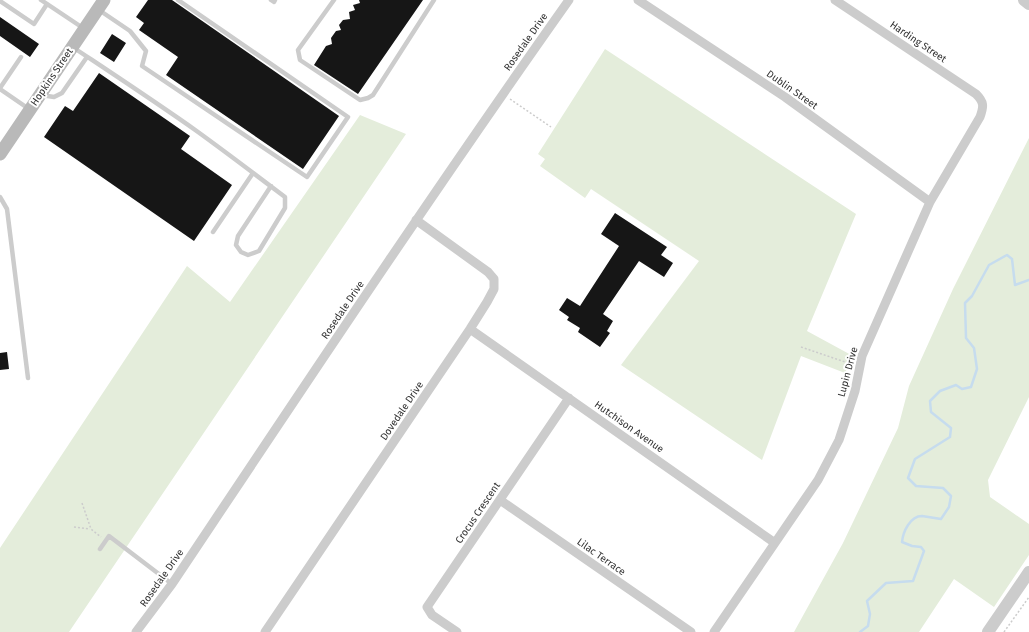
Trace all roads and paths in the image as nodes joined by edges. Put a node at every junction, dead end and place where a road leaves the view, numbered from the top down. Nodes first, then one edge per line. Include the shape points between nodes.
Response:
1 (41, 0) edge
2 (178, 0) edge
3 (271, 0) edge
4 (275, 0) edge
5 (334, 0) edge
6 (434, 0) edge
7 (569, 0) edge
8 (638, 0) edge
9 (835, 0) edge
10 (1024, 0) edge
11 (0, 1) edge
12 (47, 4) junction
13 (1029, 4) edge
14 (101, 5) edge
15 (84, 29) junction
16 (72, 47) junction
17 (21, 57) dead end
18 (87, 57) junction
19 (0, 88) edge
20 (40, 94) junction
21 (503, 94) junction
22 (983, 106) joint
23 (30, 110) junction
24 (552, 127) dead end
25 (0, 154) edge
26 (253, 173) junction
27 (271, 186) junction
28 (0, 197) edge
29 (930, 202) junction
30 (416, 220) junction
31 (213, 232) dead end
32 (470, 330) junction
33 (801, 347) dead end
34 (860, 367) junction
35 (28, 378) dead end
36 (569, 398) junction
37 (500, 500) junction
38 (82, 503) dead end
39 (74, 528) dead end
40 (91, 529) junction
41 (105, 541) junction
42 (776, 543) junction
43 (100, 549) dead end
44 (1029, 572) edge
45 (172, 584) junction
46 (1029, 596) edge
47 (136, 632) edge
48 (265, 632) edge
49 (457, 632) edge
50 (691, 632) edge
51 (714, 632) edge
52 (988, 632) edge
53 (1004, 632) edge

1 - 12 lane
2 - 14 lane via 348,117 307,177 142,66 146,51 130,31
3 - 4 lane
5 - 6 lane via 298,50 300,60 360,100 373,94
7 - 21 street, Rosedale Drive
8 - 29 street, Dublin Street via 785,97
9 - 22 street, Harding Street via 976,94 982,99
10 - 13 street
11 - 12 lane via 34,24
12 - 15 lane
14 - 15 main road, Hopkins Street
15 - 16 main road, Hopkins Street
16 - 18 lane
16 - 20 main road, Hopkins Street
17 - 19 lane
18 - 20 lane via 62,93 54,97
18 - 26 lane via 198,132
19 - 23 lane
20 - 23 main road, Hopkins Street
21 - 24 path
21 - 30 street, Rosedale Drive
22 - 29 street, Lupin Drive via 980,117
23 - 25 main road, Hopkins Street
26 - 27 lane
26 - 31 lane
27 - 27 lane via 286,197 285,208 259,251 248,255 241,252 236,245 238,236
28 - 35 lane via 7,208
29 - 34 street, Lupin Drive via 862,356
30 - 32 street, Dovedale Drive via 494,279 494,289 488,302
30 - 45 street, Rosedale Drive
32 - 36 street, Hutchison Avenue
32 - 48 street, Dovedale Drive
33 - 34 path
34 - 42 street, Lupin Drive via 840,440 818,480
36 - 37 street, Crocus Crescent
36 - 42 street, Hutchison Avenue
37 - 49 street, Crocus Crescent via 427,607 432,615
37 - 50 street, Lilac Terrace
38 - 40 path
39 - 40 path
40 - 41 path
41 - 43 lane
41 - 45 lane via 109,536
42 - 51 street, Lupin Drive
44 - 52 street
45 - 47 street, Rosedale Drive
46 - 53 path

